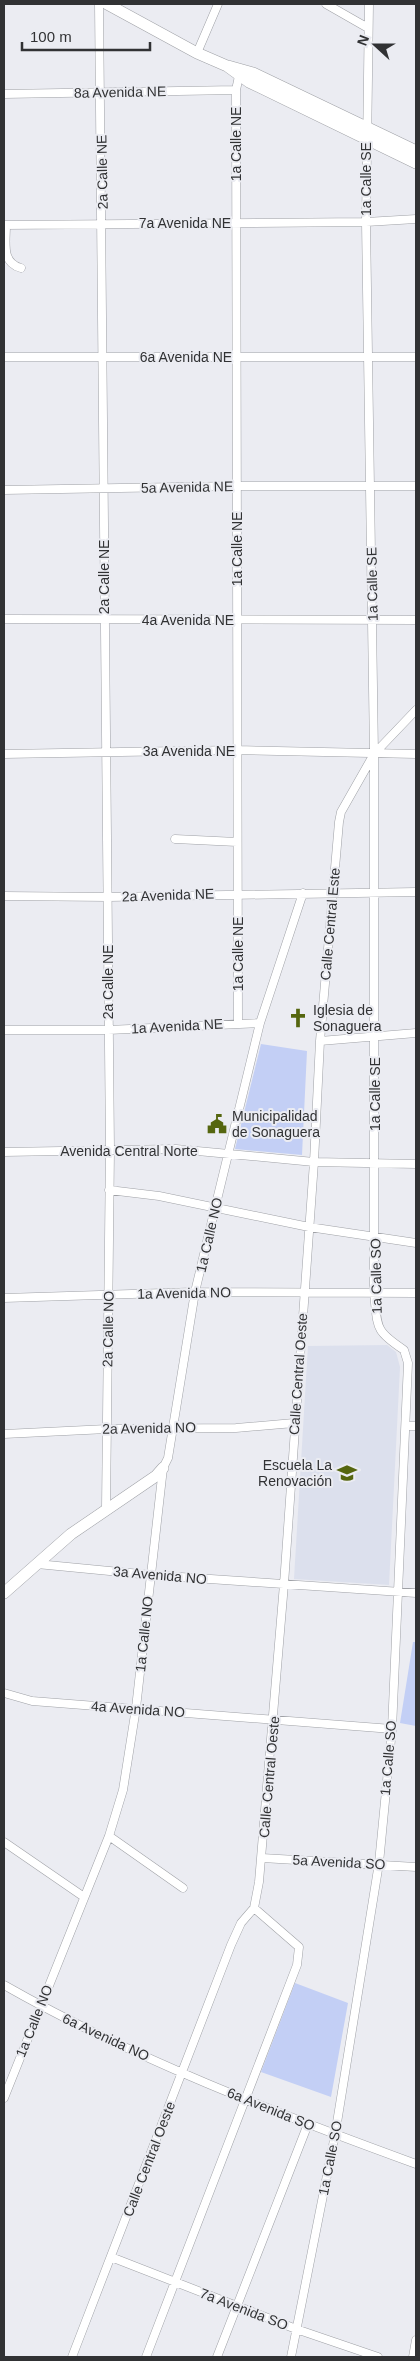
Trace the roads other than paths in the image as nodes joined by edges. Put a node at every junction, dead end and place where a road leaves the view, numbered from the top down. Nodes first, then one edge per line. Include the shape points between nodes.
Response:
1 (99, 4) edge
2 (107, 4) edge
3 (218, 4) edge
4 (326, 4) edge
5 (369, 4) edge
6 (368, 28) junction
7 (197, 53) junction
8 (227, 66) junction
9 (240, 76) junction
10 (236, 90) junction
11 (101, 92) junction
12 (4, 94) edge
13 (366, 132) junction
14 (416, 151) edge
15 (416, 163) edge
16 (416, 219) edge
17 (366, 222) junction
18 (236, 223) junction
19 (102, 224) junction
20 (5, 225) edge
21 (21, 268) dead end
22 (4, 357) edge
23 (103, 357) junction
24 (236, 357) junction
25 (368, 357) junction
26 (416, 357) edge
27 (236, 486) junction
28 (370, 486) junction
29 (416, 486) edge
30 (104, 488) junction
31 (4, 490) edge
32 (4, 619) edge
33 (237, 620) junction
34 (373, 620) junction
35 (416, 620) edge
36 (105, 621) junction
37 (416, 710) edge
38 (237, 750) junction
39 (107, 751) junction
40 (4, 754) edge
41 (374, 754) junction
42 (416, 754) edge
43 (175, 839) dead end
44 (237, 842) junction
45 (374, 892) junction
46 (416, 892) edge
47 (237, 893) junction
48 (303, 893) junction
49 (332, 893) junction
50 (4, 896) edge
51 (108, 897) junction
52 (238, 1023) junction
53 (260, 1023) junction
54 (4, 1030) edge
55 (108, 1030) junction
56 (416, 1033) edge
57 (374, 1036) junction
58 (320, 1041) junction
59 (110, 1150) junction
60 (4, 1152) edge
61 (228, 1154) junction
62 (314, 1162) junction
63 (375, 1164) junction
64 (416, 1164) edge
65 (109, 1190) junction
66 (215, 1208) junction
67 (309, 1227) junction
68 (374, 1235) junction
69 (416, 1243) edge
70 (196, 1292) junction
71 (304, 1292) junction
72 (374, 1293) junction
73 (108, 1294) junction
74 (416, 1294) edge
75 (4, 1298) edge
76 (294, 1423) junction
77 (406, 1426) junction
78 (416, 1426) edge
79 (107, 1428) junction
80 (173, 1428) junction
81 (4, 1434) edge
82 (163, 1468) junction
83 (106, 1509) junction
84 (37, 1564) junction
85 (151, 1575) junction
86 (284, 1584) junction
87 (397, 1592) junction
88 (4, 1593) edge
89 (416, 1593) edge
90 (4, 1693) edge
91 (136, 1708) junction
92 (274, 1719) junction
93 (392, 1729) junction
94 (109, 1836) junction
95 (4, 1842) edge
96 (262, 1858) junction
97 (379, 1863) junction
98 (416, 1867) edge
99 (183, 1888) dead end
100 (84, 1898) junction
101 (254, 1908) junction
102 (4, 1985) edge
103 (40, 2006) junction
104 (183, 2072) junction
105 (4, 2098) edge
106 (244, 2099) junction
107 (308, 2124) junction
108 (335, 2134) junction
109 (416, 2164) edge
110 (110, 2257) junction
111 (175, 2282) junction
112 (237, 2306) junction
113 (296, 2329) junction
114 (293, 2340) junction
115 (416, 2340) edge
116 (72, 2357) edge
117 (146, 2357) edge
118 (218, 2357) edge
119 (287, 2357) edge
120 (291, 2357) edge
121 (378, 2357) edge
122 (413, 2357) edge

1 - 11 street, 2a Calle NE
2 - 7 main road
3 - 7 street
4 - 6 street
5 - 6 street, 1a Calle SE
6 - 13 street, 1a Calle SE
7 - 8 main road
8 - 9 main road
8 - 13 main road via 253,73
9 - 10 street, 1a Calle NE
9 - 13 main road
10 - 11 street, 8a Avenida NE
10 - 18 street, 1a Calle NE
11 - 12 street, 8a Avenida NE
11 - 19 street, 2a Calle NE
13 - 14 main road
13 - 15 main road
13 - 17 street, 1a Calle SE
16 - 17 street, 7a Avenida NE
17 - 18 street, 7a Avenida NE
17 - 25 street, 1a Calle SE
18 - 19 street, 7a Avenida NE
18 - 24 street, 1a Calle NE
19 - 20 street, 7a Avenida NE
19 - 23 street, 2a Calle NE
20 - 21 street via 7,260 12,266
22 - 23 street, 6a Avenida NE
23 - 24 street, 6a Avenida NE
23 - 30 street, 2a Calle NE
24 - 25 street, 6a Avenida NE
24 - 27 street, 1a Calle NE
25 - 26 street, 6a Avenida NE
25 - 28 street, 1a Calle SE
27 - 28 street, 5a Avenida NE
27 - 30 street, 5a Avenida NE
27 - 33 street, 1a Calle NE
28 - 29 street, 5a Avenida NE
28 - 34 street, 1a Calle SE
30 - 31 street, 5a Avenida NE
30 - 36 street, 2a Calle NE
32 - 36 street, 4a Avenida NE
33 - 34 street, 4a Avenida NE
33 - 36 street, 4a Avenida NE
33 - 38 street, 1a Calle NE
34 - 35 street, 4a Avenida NE
34 - 41 street, 1a Calle SE
36 - 39 street, 2a Calle NE
37 - 41 street, Calle Central Este
38 - 39 street, 3a Avenida NE
38 - 41 street, 3a Avenida NE
38 - 44 street, 1a Calle NE
39 - 40 street, 3a Avenida NE
39 - 51 street, 2a Calle NE
41 - 42 street, 3a Avenida NE
41 - 45 street, 1a Calle SE
41 - 49 street, Calle Central Este via 341,812
43 - 44 street
44 - 47 street, 1a Calle NE
45 - 46 street, 2a Avenida NE
45 - 49 street, 2a Avenida NE
45 - 57 street, 1a Calle SE
47 - 48 street, 2a Avenida NE
47 - 51 street, 2a Avenida NE
47 - 52 street, 1a Calle NE
48 - 49 street, 2a Avenida NE
48 - 53 street
49 - 58 street, Calle Central Este
50 - 51 street, 2a Avenida NE
51 - 55 street, 2a Calle NE
52 - 53 street, 1a Avenida NE
52 - 55 street, 1a Avenida NE
53 - 61 street
54 - 55 street, 1a Avenida NE
55 - 59 street, 2a Calle NE
56 - 57 street
57 - 58 street
57 - 63 street, 1a Calle SE
58 - 62 street, Calle Central Este
59 - 60 street, Avenida Central Norte
59 - 61 street, Avenida Central Norte via 176,1149
59 - 65 street, 2a Calle NO
61 - 62 street, Avenida Central Norte
61 - 66 street, 1a Calle NO
62 - 63 street, Avenida Central Norte
62 - 67 street, Calle Central Oeste
63 - 64 street, Avenida Central Norte
63 - 68 street, 1a Calle SO
65 - 66 street
65 - 73 street, 2a Calle NO
66 - 67 street
66 - 70 street, 1a Calle NO
67 - 68 street
67 - 71 street, Calle Central Oeste
68 - 69 street
68 - 72 street, 1a Calle SO
70 - 71 street, 1a Avenida NO
70 - 73 street, 1a Avenida NO
70 - 80 street, 1a Calle NO
71 - 72 street, 1a Avenida NO
71 - 76 street, Calle Central Oeste
72 - 74 street, 1a Avenida NO
72 - 77 street, 1a Calle SO via 377,1322 383,1336 404,1350 408,1363
73 - 75 street, 1a Avenida NO
73 - 79 street, 2a Calle NO
76 - 80 street, 2a Avenida NO via 236,1428
76 - 86 street, Calle Central Oeste
77 - 78 street
77 - 87 street, 1a Calle SO
79 - 80 street, 2a Avenida NO
79 - 81 street, 2a Avenida NO
79 - 83 street, 2a Calle NO
80 - 82 street, 1a Calle NO
82 - 83 main road
82 - 85 street, 1a Calle NO
83 - 84 main road
84 - 85 street, 3a Avenida NO
84 - 88 main road
85 - 86 street, 3a Avenida NO
85 - 91 street, 1a Calle NO
86 - 87 street, 3a Avenida NO
86 - 92 street, Calle Central Oeste
87 - 89 street, 3a Avenida NO
87 - 93 street, 1a Calle SO
90 - 91 street, 4a Avenida NO via 32,1701
91 - 92 street, 4a Avenida NO
91 - 94 street, 1a Calle NO via 123,1790
92 - 93 street, 4a Avenida NO
92 - 96 street, Calle Central Oeste
93 - 97 street, 1a Calle SO
94 - 99 street
94 - 100 street, 1a Calle NO
95 - 100 street
96 - 97 street, 5a Avenida SO
96 - 101 street, Calle Central Oeste
97 - 98 street, 5a Avenida SO
97 - 108 street, 1a Calle SO
100 - 103 street, 1a Calle NO
101 - 104 street, Calle Central Oeste via 241,1923 231,1945
101 - 106 street via 299,1947 297,1964
102 - 103 street, 6a Avenida NO
103 - 104 street, 6a Avenida NO
103 - 105 street, 1a Calle NO
104 - 106 street, 6a Avenida SO
104 - 110 street, Calle Central Oeste
106 - 107 street, 6a Avenida SO
106 - 111 street
107 - 108 street, 6a Avenida SO
107 - 112 street
108 - 109 street, 6a Avenida SO
108 - 113 street, 1a Calle SO
110 - 111 street, 7a Avenida SO
110 - 116 street, Calle Central Oeste
111 - 112 street, 7a Avenida SO
111 - 117 street
112 - 113 street, 7a Avenida SO
112 - 118 street
113 - 114 street, 1a Calle SO
113 - 121 street, 7a Avenida SO
114 - 119 street
114 - 120 street, 1a Calle SO
115 - 122 street

